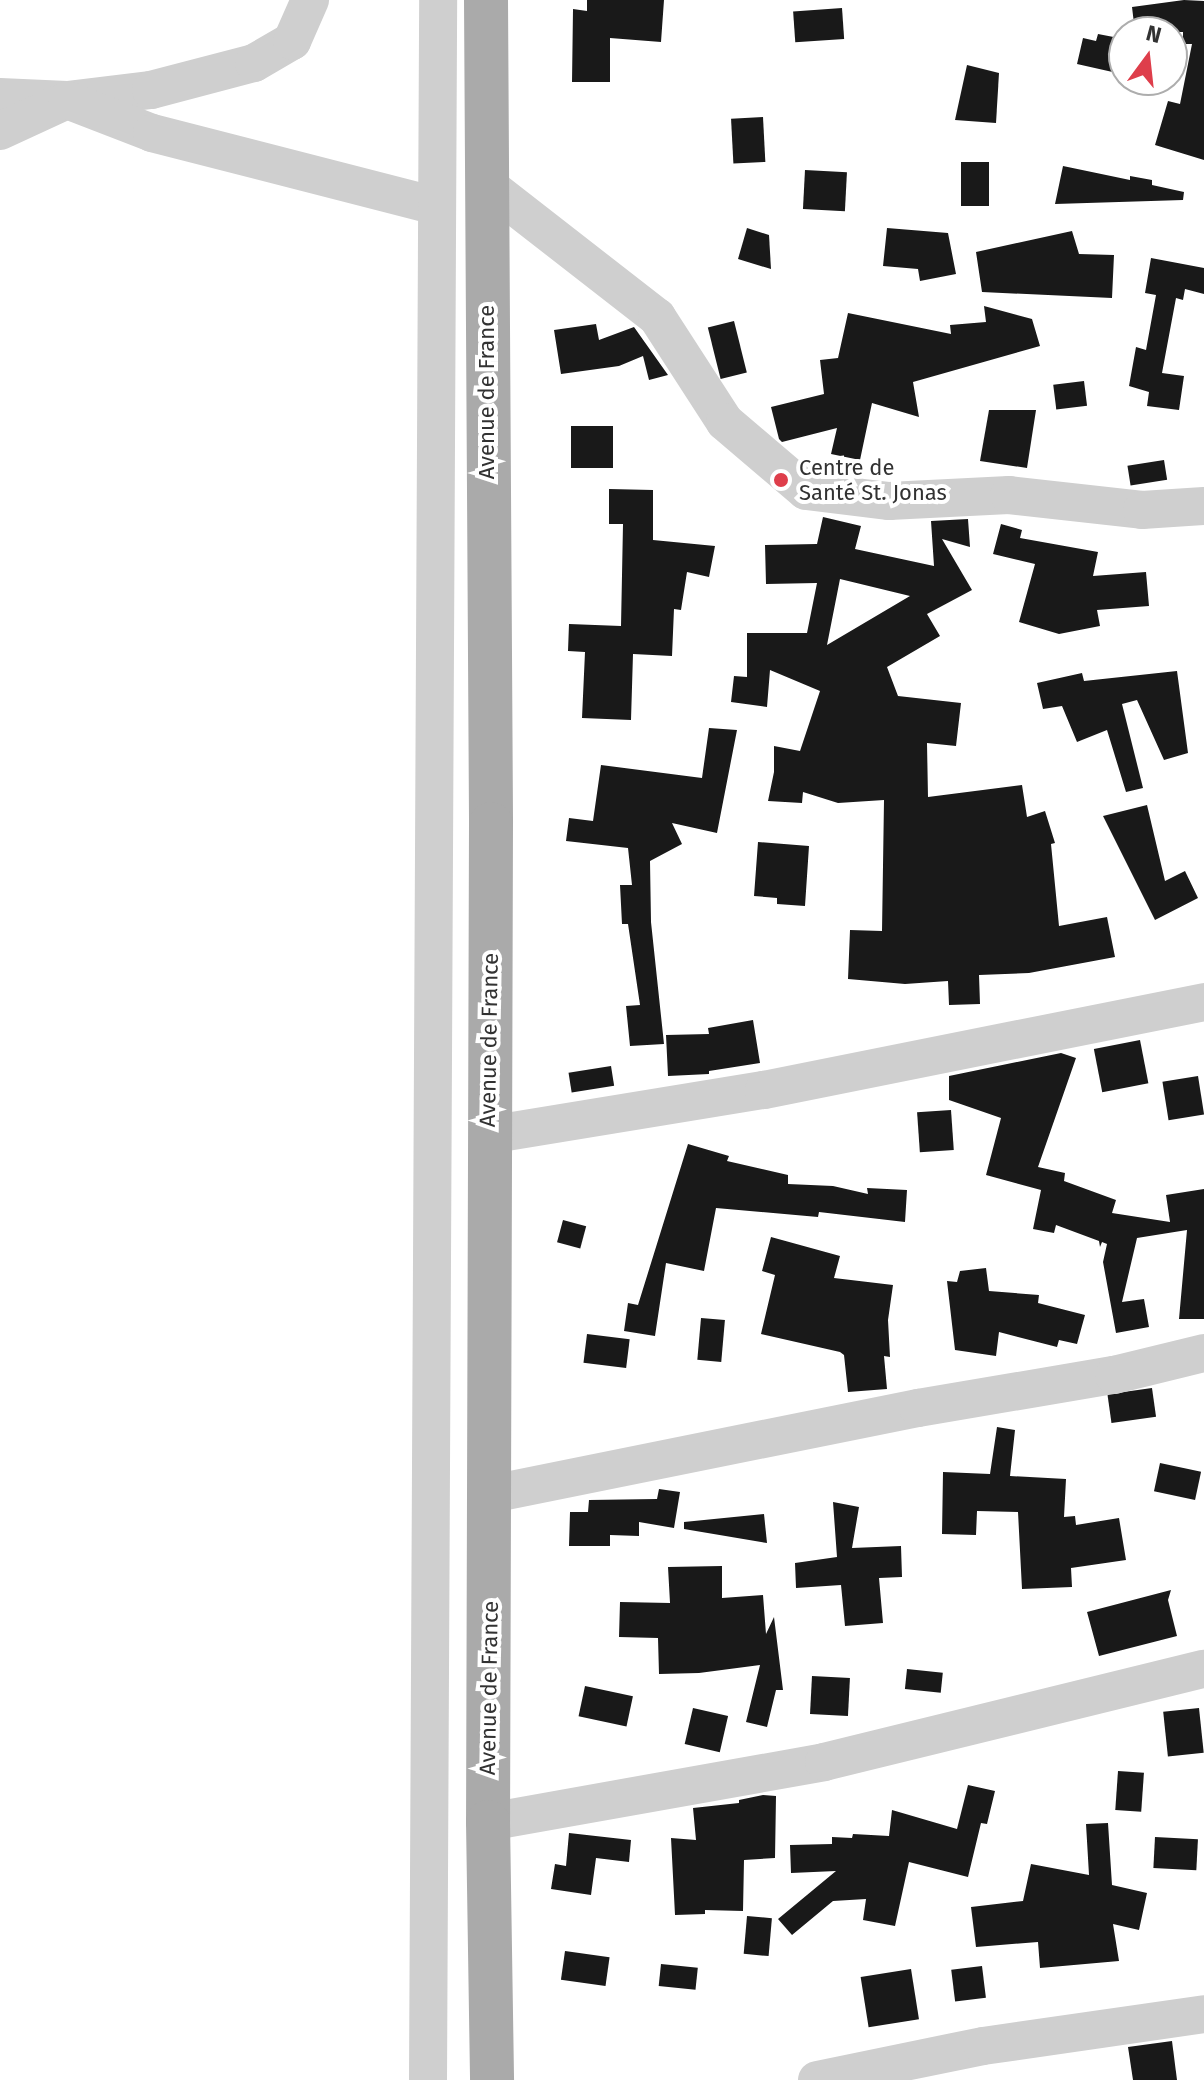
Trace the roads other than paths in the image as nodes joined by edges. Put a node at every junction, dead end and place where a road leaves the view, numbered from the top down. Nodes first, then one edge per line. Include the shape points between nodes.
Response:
1 (310, 0) edge
2 (438, 0) edge
3 (486, 0) edge
4 (0, 97) edge
5 (67, 100) junction
6 (0, 131) edge
7 (486, 184) junction
8 (436, 206) junction
9 (1204, 506) edge
10 (1204, 1002) edge
11 (488, 1135) junction
12 (1204, 1353) edge
13 (491, 1494) junction
14 (1204, 1669) edge
15 (488, 1822) junction
16 (1204, 2014) edge
17 (428, 2080) edge
18 (492, 2080) edge
19 (817, 2080) edge

1 - 5 street via 292,41 254,63 151,90
2 - 8 street
3 - 7 main road, Avenue de France
4 - 5 street
5 - 6 street
5 - 8 street via 152,133
7 - 9 street via 657,317 725,422 806,491 889,501 1009,495 1142,510
7 - 11 main road, Avenue de France
8 - 17 street
10 - 11 street via 764,1090
11 - 13 main road, Avenue de France
12 - 13 street via 1114,1375 918,1408
13 - 15 main road, Avenue de France
14 - 15 street via 824,1762
15 - 18 main road, Avenue de France
16 - 19 street via 983,2046

